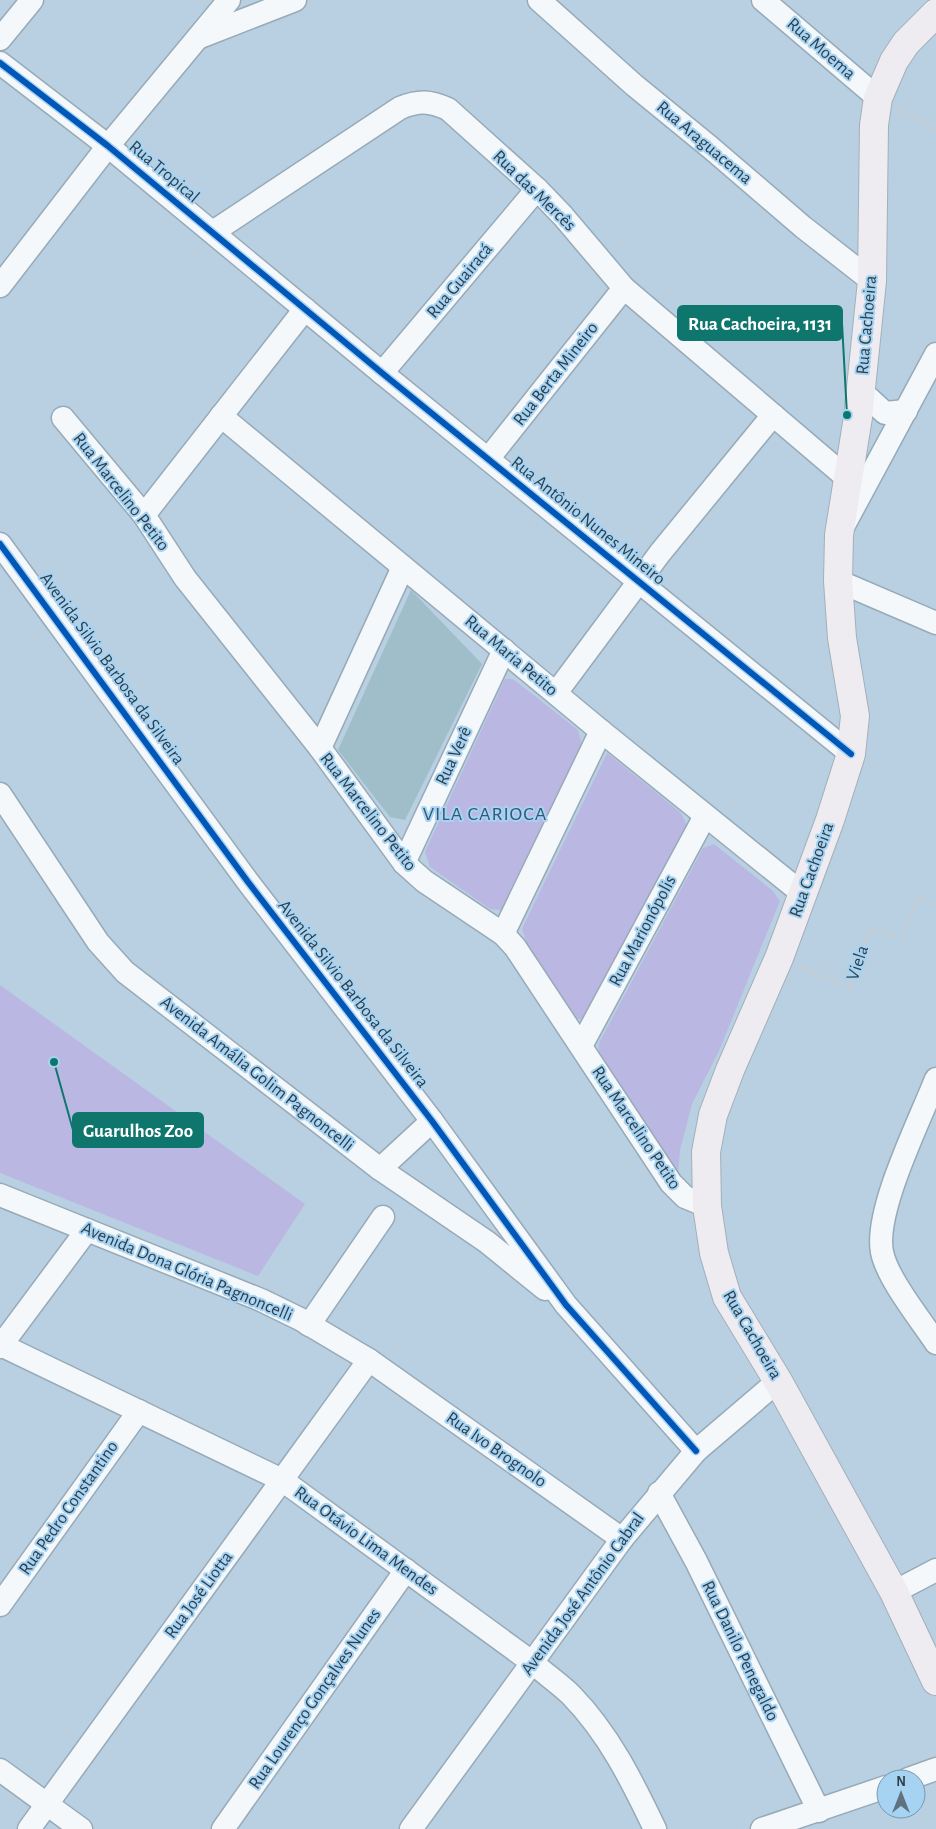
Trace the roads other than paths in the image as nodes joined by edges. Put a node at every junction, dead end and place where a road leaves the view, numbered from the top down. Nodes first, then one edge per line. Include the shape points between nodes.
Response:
1 (32, 0) edge
2 (229, 0) edge
3 (295, 0) edge
4 (539, 0) edge
5 (763, 0) edge
6 (936, 13) edge
7 (199, 37) junction
8 (0, 39) edge
9 (0, 63) edge
10 (878, 98) junction
11 (108, 146) junction
12 (537, 189) junction
13 (213, 232) junction
14 (872, 281) junction
15 (0, 286) edge
16 (624, 288) junction
17 (305, 309) junction
18 (936, 354) edge
19 (382, 373) junction
20 (861, 391) junction
21 (906, 411) junction
22 (773, 415) junction
23 (221, 416) junction
24 (63, 418) dead end
25 (488, 459) junction
26 (847, 478) junction
27 (144, 515) junction
28 (839, 535) junction
29 (0, 544) edge
30 (404, 567) junction
31 (838, 581) junction
32 (640, 582) junction
33 (936, 623) edge
34 (504, 650) junction
35 (556, 693) junction
36 (602, 731) junction
37 (320, 748) junction
38 (851, 754) junction
39 (0, 794) edge
40 (704, 816) junction
41 (404, 863) junction
42 (803, 894) junction
43 (503, 934) junction
44 (581, 1046) junction
45 (936, 1079) edge
46 (432, 1121) junction
47 (380, 1169) junction
48 (0, 1195) edge
49 (706, 1206) junction
50 (383, 1217) dead end
51 (87, 1230) junction
52 (566, 1305) junction
53 (309, 1325) junction
54 (936, 1343) edge
55 (1, 1346) edge
56 (369, 1360) junction
57 (778, 1381) junction
58 (138, 1411) junction
59 (696, 1451) junction
60 (282, 1480) junction
61 (659, 1494) junction
62 (622, 1539) junction
63 (406, 1570) junction
64 (936, 1570) edge
65 (894, 1592) junction
66 (0, 1605) edge
67 (532, 1663) junction
68 (936, 1681) edge
69 (0, 1770) edge
70 (876, 1791) edge
71 (47, 1804) junction
72 (819, 1811) junction
73 (29, 1829) edge
74 (81, 1829) edge
75 (223, 1829) edge
76 (412, 1829) edge
77 (655, 1829) edge
78 (762, 1829) edge

1 - 8 street
2 - 7 street
3 - 7 street
4 - 14 street, Rua Araguacema via 634,85
5 - 10 street, Rua Moema
6 - 10 main road, Rua Cachoeira via 906,43 894,61
7 - 11 street
9 - 11 street, Rua Tropical
10 - 14 main road, Rua Cachoeira via 872,152
11 - 13 street, Rua Tropical
11 - 15 street
12 - 13 street, Rua das Mercês via 448,110 431,102 416,102 400,108
12 - 16 street, Rua das Mercês
12 - 19 street, Rua Guairacá
13 - 17 street, Rua Tropical
14 - 20 main road, Rua Cachoeira
16 - 22 street, Rua das Mercês
16 - 25 street, Rua Berta Mineiro
17 - 19 street, Rua Antônio Nunes Mineiro
17 - 23 street
18 - 21 street
19 - 25 street, Rua Antônio Nunes Mineiro
20 - 21 street via 885,413
20 - 26 main road, Rua Cachoeira
21 - 28 street
22 - 26 street, Rua das Mercês
22 - 32 street
23 - 27 street
23 - 30 street, Rua Maria Petito
24 - 27 street, Rua Marcelino Petito
25 - 32 street, Rua Antônio Nunes Mineiro
26 - 28 main road, Rua Cachoeira
27 - 37 street, Rua Marcelino Petito via 185,578
28 - 31 main road, Rua Cachoeira
29 - 46 street, Avenida Silvio Barbosa da Silveira via 248,882
30 - 34 street, Rua Maria Petito
30 - 37 street
31 - 33 street
31 - 38 main road, Rua Cachoeira via 842,638 855,716
32 - 35 street
32 - 38 street, Rua Antônio Nunes Mineiro
34 - 35 street, Rua Maria Petito
34 - 41 street, Rua Verê
35 - 36 street, Rua Maria Petito
36 - 40 street, Rua Maria Petito
36 - 43 street
37 - 41 street, Rua Marcelino Petito
38 - 42 main road, Rua Cachoeira
39 - 47 street, Avenida Amália Golim Pagnoncelli via 108,956
40 - 42 street, Rua Maria Petito
40 - 44 street, Rua Marionópolis
41 - 43 street, Rua Marcelino Petito via 424,881
42 - 49 main road, Rua Cachoeira via 714,1115 706,1152
43 - 44 street, Rua Marcelino Petito
44 - 49 street, Rua Marcelino Petito via 671,1183 684,1197
45 - 54 street via 886,1203 880,1228 882,1252 888,1270
46 - 47 street
46 - 52 street, Avenida Silvio Barbosa da Silveira
47 - 52 street, Avenida Amália Golim Pagnoncelli via 487,1242
48 - 51 street, Avenida Dona Glória Pagnoncelli
49 - 57 main road, Rua Cachoeira via 714,1253 727,1297
50 - 53 street
51 - 53 street, Avenida Dona Glória Pagnoncelli via 261,1300
51 - 55 street
52 - 59 street, Avenida Silvio Barbosa da Silveira
53 - 56 street, Avenida Dona Glória Pagnoncelli
55 - 58 street, Rua Otávio Lima Mendes
56 - 60 street, Rua José Liotta
56 - 62 street, Rua Ivo Brognolo
57 - 59 street, Avenida José Antônio Cabral
57 - 65 main road, Rua Cachoeira
58 - 60 street, Rua Otávio Lima Mendes
58 - 66 street, Rua Pedro Constantino
59 - 61 street, Avenida José Antônio Cabral
60 - 63 street, Rua Otávio Lima Mendes
60 - 71 street, Rua José Liotta
61 - 62 street, Avenida José Antônio Cabral
61 - 72 street, Rua Danilo Penegaldo via 696,1561
62 - 67 street, Avenida José Antônio Cabral
63 - 67 street, Rua Otávio Lima Mendes
63 - 75 street, Rua Lourenço Gonçalves Nunes
64 - 65 street
65 - 68 main road, Rua Cachoeira
67 - 76 street, Avenida José Antônio Cabral
67 - 77 street, Rua Otávio Lima Mendes via 570,1695 601,1731 626,1768
69 - 71 street
70 - 72 street
71 - 73 street, Rua José Liotta
71 - 74 street
72 - 78 street

